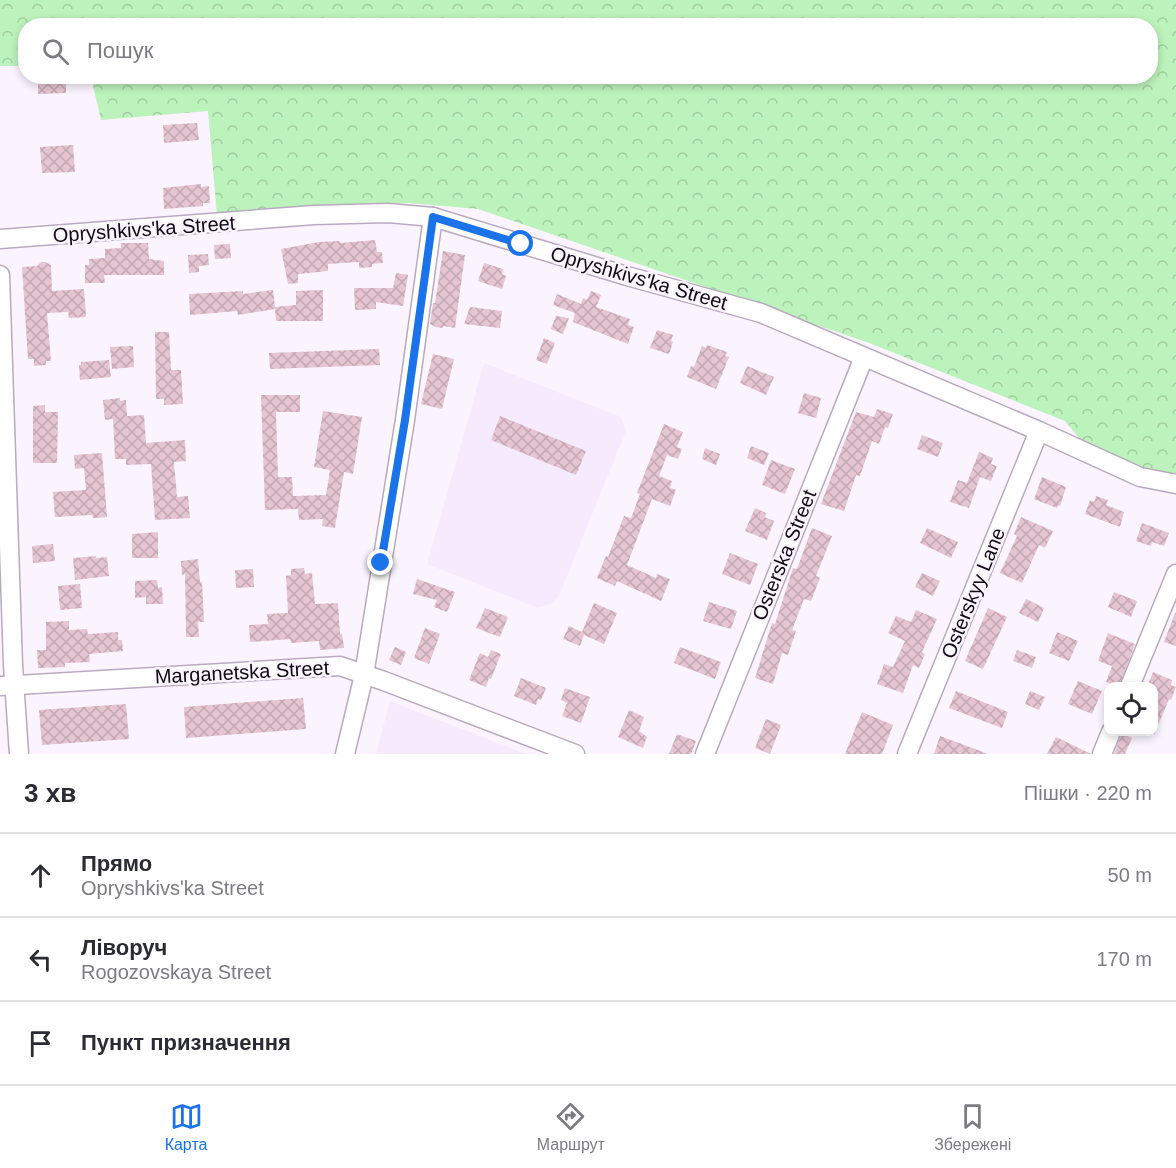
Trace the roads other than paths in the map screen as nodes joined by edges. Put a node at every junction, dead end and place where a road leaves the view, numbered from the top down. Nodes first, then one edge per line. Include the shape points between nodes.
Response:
1 (433, 217) junction
2 (0, 240) edge
3 (0, 275) edge
4 (864, 357) junction
5 (1039, 431) junction
6 (1176, 484) edge
7 (1176, 574) edge
8 (364, 675) junction
9 (1132, 682) edge
10 (7, 686) edge
11 (1109, 736) edge
12 (19, 754) edge
13 (345, 754) edge
14 (575, 754) edge
15 (705, 754) edge
16 (907, 754) edge
17 (1102, 754) edge

1 - 2 street, Opryshkivsʹka Street via 388,213 314,215
1 - 4 street, Opryshkivsʹka Street via 761,313
1 - 8 street
3 - 10 street
4 - 5 street, Opryshkivsʹka Street
4 - 15 street, Osterska Street
5 - 6 street, Opryshkivsʹka Street via 1140,477
5 - 16 street, Osterskyy Lane
7 - 9 street
8 - 10 street, Marganetska Street via 340,666
8 - 13 street
8 - 14 street, Marganetska Street
10 - 12 street
11 - 17 street

